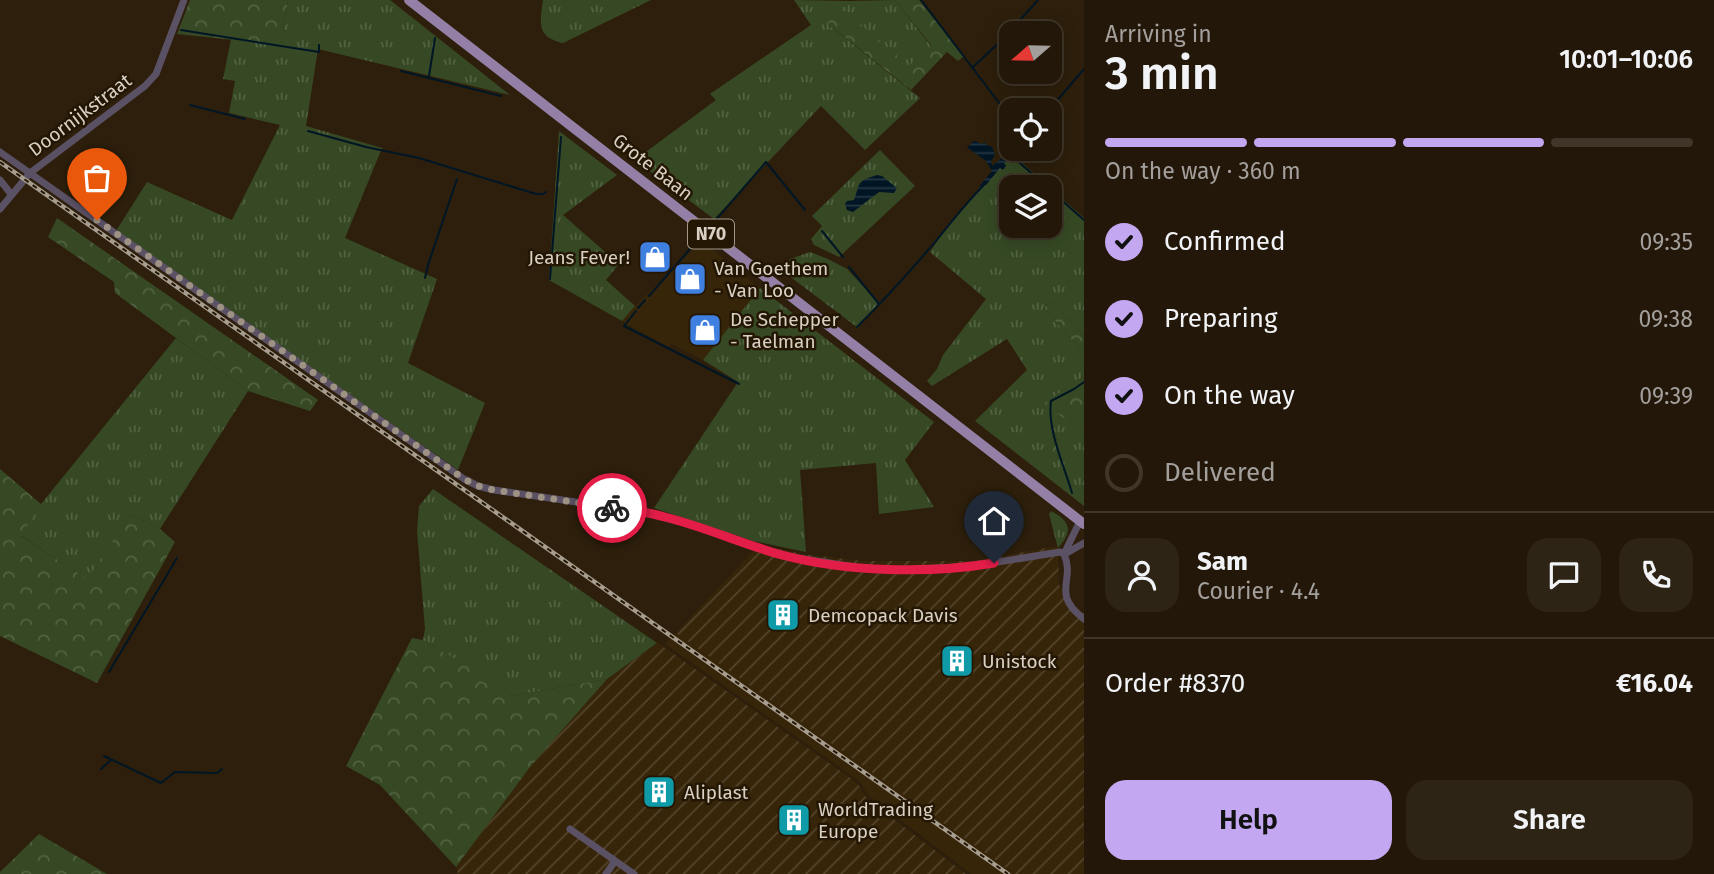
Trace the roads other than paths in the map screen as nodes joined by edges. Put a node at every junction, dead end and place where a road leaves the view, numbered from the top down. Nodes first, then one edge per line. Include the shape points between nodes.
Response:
1 (184, 0) edge
2 (409, 0) edge
3 (0, 152) edge
4 (30, 173) junction
5 (0, 180) edge
6 (11, 194) junction
7 (0, 209) edge
8 (1082, 522) edge
9 (1084, 543) edge
10 (1064, 554) junction
11 (1084, 619) edge
12 (570, 829) dead end
13 (615, 861) junction
14 (606, 874) edge
15 (634, 874) edge

1 - 4 street, Doornijkstraat via 156,74
2 - 8 main road, Grote Baan / N70
3 - 4 street
4 - 6 street, Doornijkstraat
4 - 10 street via 478,486 644,512 785,556 861,568 974,566
5 - 6 street
6 - 7 street, Doornijkstraat
8 - 10 street
9 - 10 street
10 - 11 street via 1067,600
12 - 13 street
13 - 14 street
13 - 15 street

